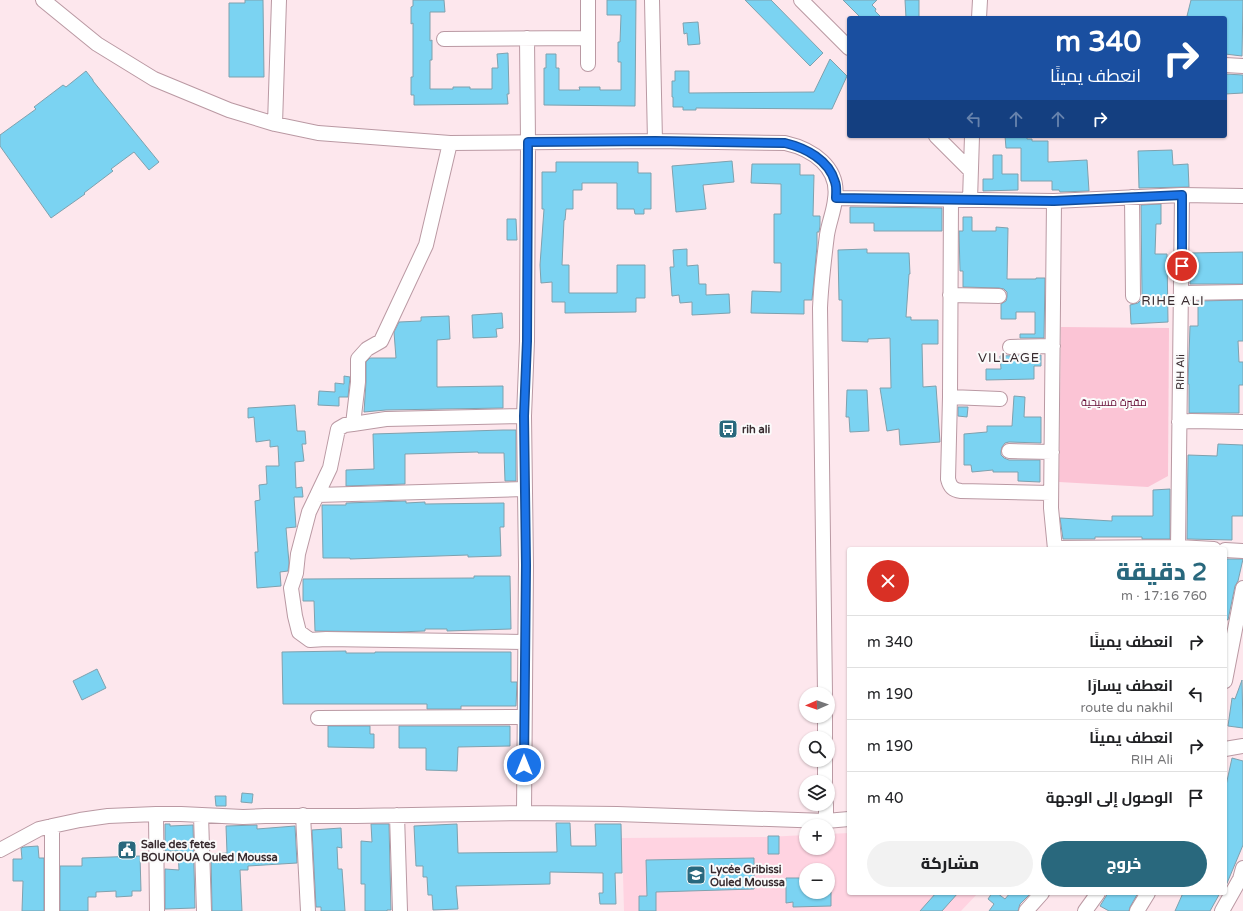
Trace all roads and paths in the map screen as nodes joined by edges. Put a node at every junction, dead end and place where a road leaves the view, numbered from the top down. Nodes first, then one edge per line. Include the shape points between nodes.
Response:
1 (43, 0) edge
2 (279, 0) edge
3 (588, 0) edge
4 (652, 0) edge
5 (801, 0) edge
6 (980, 0) edge
7 (979, 16) edge
8 (527, 38) junction
9 (587, 38) junction
10 (444, 39) dead end
11 (847, 46) edge
12 (588, 64) dead end
13 (1227, 64) edge
14 (1243, 66) edge
15 (275, 124) junction
16 (938, 138) edge
17 (972, 138) edge
18 (655, 141) junction
19 (528, 142) junction
20 (450, 143) junction
21 (970, 170) junction
22 (1182, 195) junction
23 (1243, 196) edge
24 (1132, 197) junction
25 (836, 198) junction
26 (951, 200) junction
27 (970, 200) junction
28 (1054, 201) junction
29 (1243, 292) edge
30 (1182, 293) junction
31 (950, 295) junction
32 (999, 296) dead end
33 (1133, 296) dead end
34 (1053, 346) junction
35 (1010, 347) dead end
36 (950, 397) junction
37 (1000, 399) dead end
38 (524, 416) junction
39 (1179, 422) junction
40 (1243, 422) edge
41 (353, 424) junction
42 (1009, 451) dead end
43 (1052, 452) junction
44 (524, 489) junction
45 (1051, 493) junction
46 (317, 495) junction
47 (1055, 547) edge
48 (1178, 547) edge
49 (1227, 550) edge
50 (1243, 550) edge
51 (1243, 588) edge
52 (1232, 614) edge
53 (524, 642) junction
54 (1227, 662) edge
55 (824, 687) edge
56 (524, 717) junction
57 (318, 718) dead end
58 (1243, 746) edge
59 (1227, 749) edge
60 (524, 813) junction
61 (156, 814) junction
62 (201, 815) junction
63 (303, 815) junction
64 (397, 815) junction
65 (847, 819) edge
66 (799, 820) edge
67 (835, 820) edge
68 (52, 826) junction
69 (0, 850) edge
70 (1243, 868) edge
71 (1040, 895) edge
72 (1097, 895) edge
73 (1147, 895) edge
74 (52, 911) edge
75 (157, 911) edge
76 (204, 911) edge
77 (308, 911) edge
78 (400, 911) edge
79 (1026, 911) edge
80 (1085, 911) edge
81 (1137, 911) edge
82 (1222, 911) edge

1 - 15 street via 97,44 154,79 229,110
2 - 15 street
3 - 9 street
4 - 18 street
5 - 11 street
6 - 7 street
8 - 9 street
8 - 10 street
8 - 19 street
9 - 12 street
13 - 14 street
15 - 20 street via 318,133
16 - 21 street
17 - 21 street
18 - 19 street
18 - 25 street via 785,143 797,146 818,157 828,169 836,182
19 - 20 street
19 - 38 street
20 - 41 street via 426,245 382,342 367,349 358,359
21 - 27 street
22 - 23 street
22 - 24 street
22 - 30 street, RIH Ali
24 - 28 street
24 - 33 street
25 - 26 street
25 - 55 street via 824,254 820,308
26 - 27 street
26 - 31 street
27 - 28 street
28 - 34 street
29 - 30 street
30 - 39 street, RIH Ali
31 - 32 street
31 - 36 street
34 - 35 street
34 - 43 street
36 - 37 street
36 - 45 street via 950,486 961,491
38 - 41 street via 386,419
38 - 44 street
39 - 40 street
39 - 48 street, RIH Ali
41 - 46 street via 338,429 330,468
42 - 43 street
43 - 45 street
44 - 46 street
44 - 53 street
45 - 47 street
46 - 53 street via 298,554 291,588 299,632 310,640
49 - 50 street
51 - 52 street
52 - 54 street
53 - 56 street
56 - 57 street
56 - 60 street
58 - 59 street
60 - 64 street
60 - 66 street
61 - 62 street
61 - 68 street via 108,816
61 - 75 street
62 - 63 street
62 - 76 street
63 - 64 street
63 - 77 street
64 - 78 street
65 - 67 street
68 - 69 street via 39,829
68 - 74 street
70 - 82 street via 1240,879
71 - 79 street
72 - 80 street
73 - 81 street

